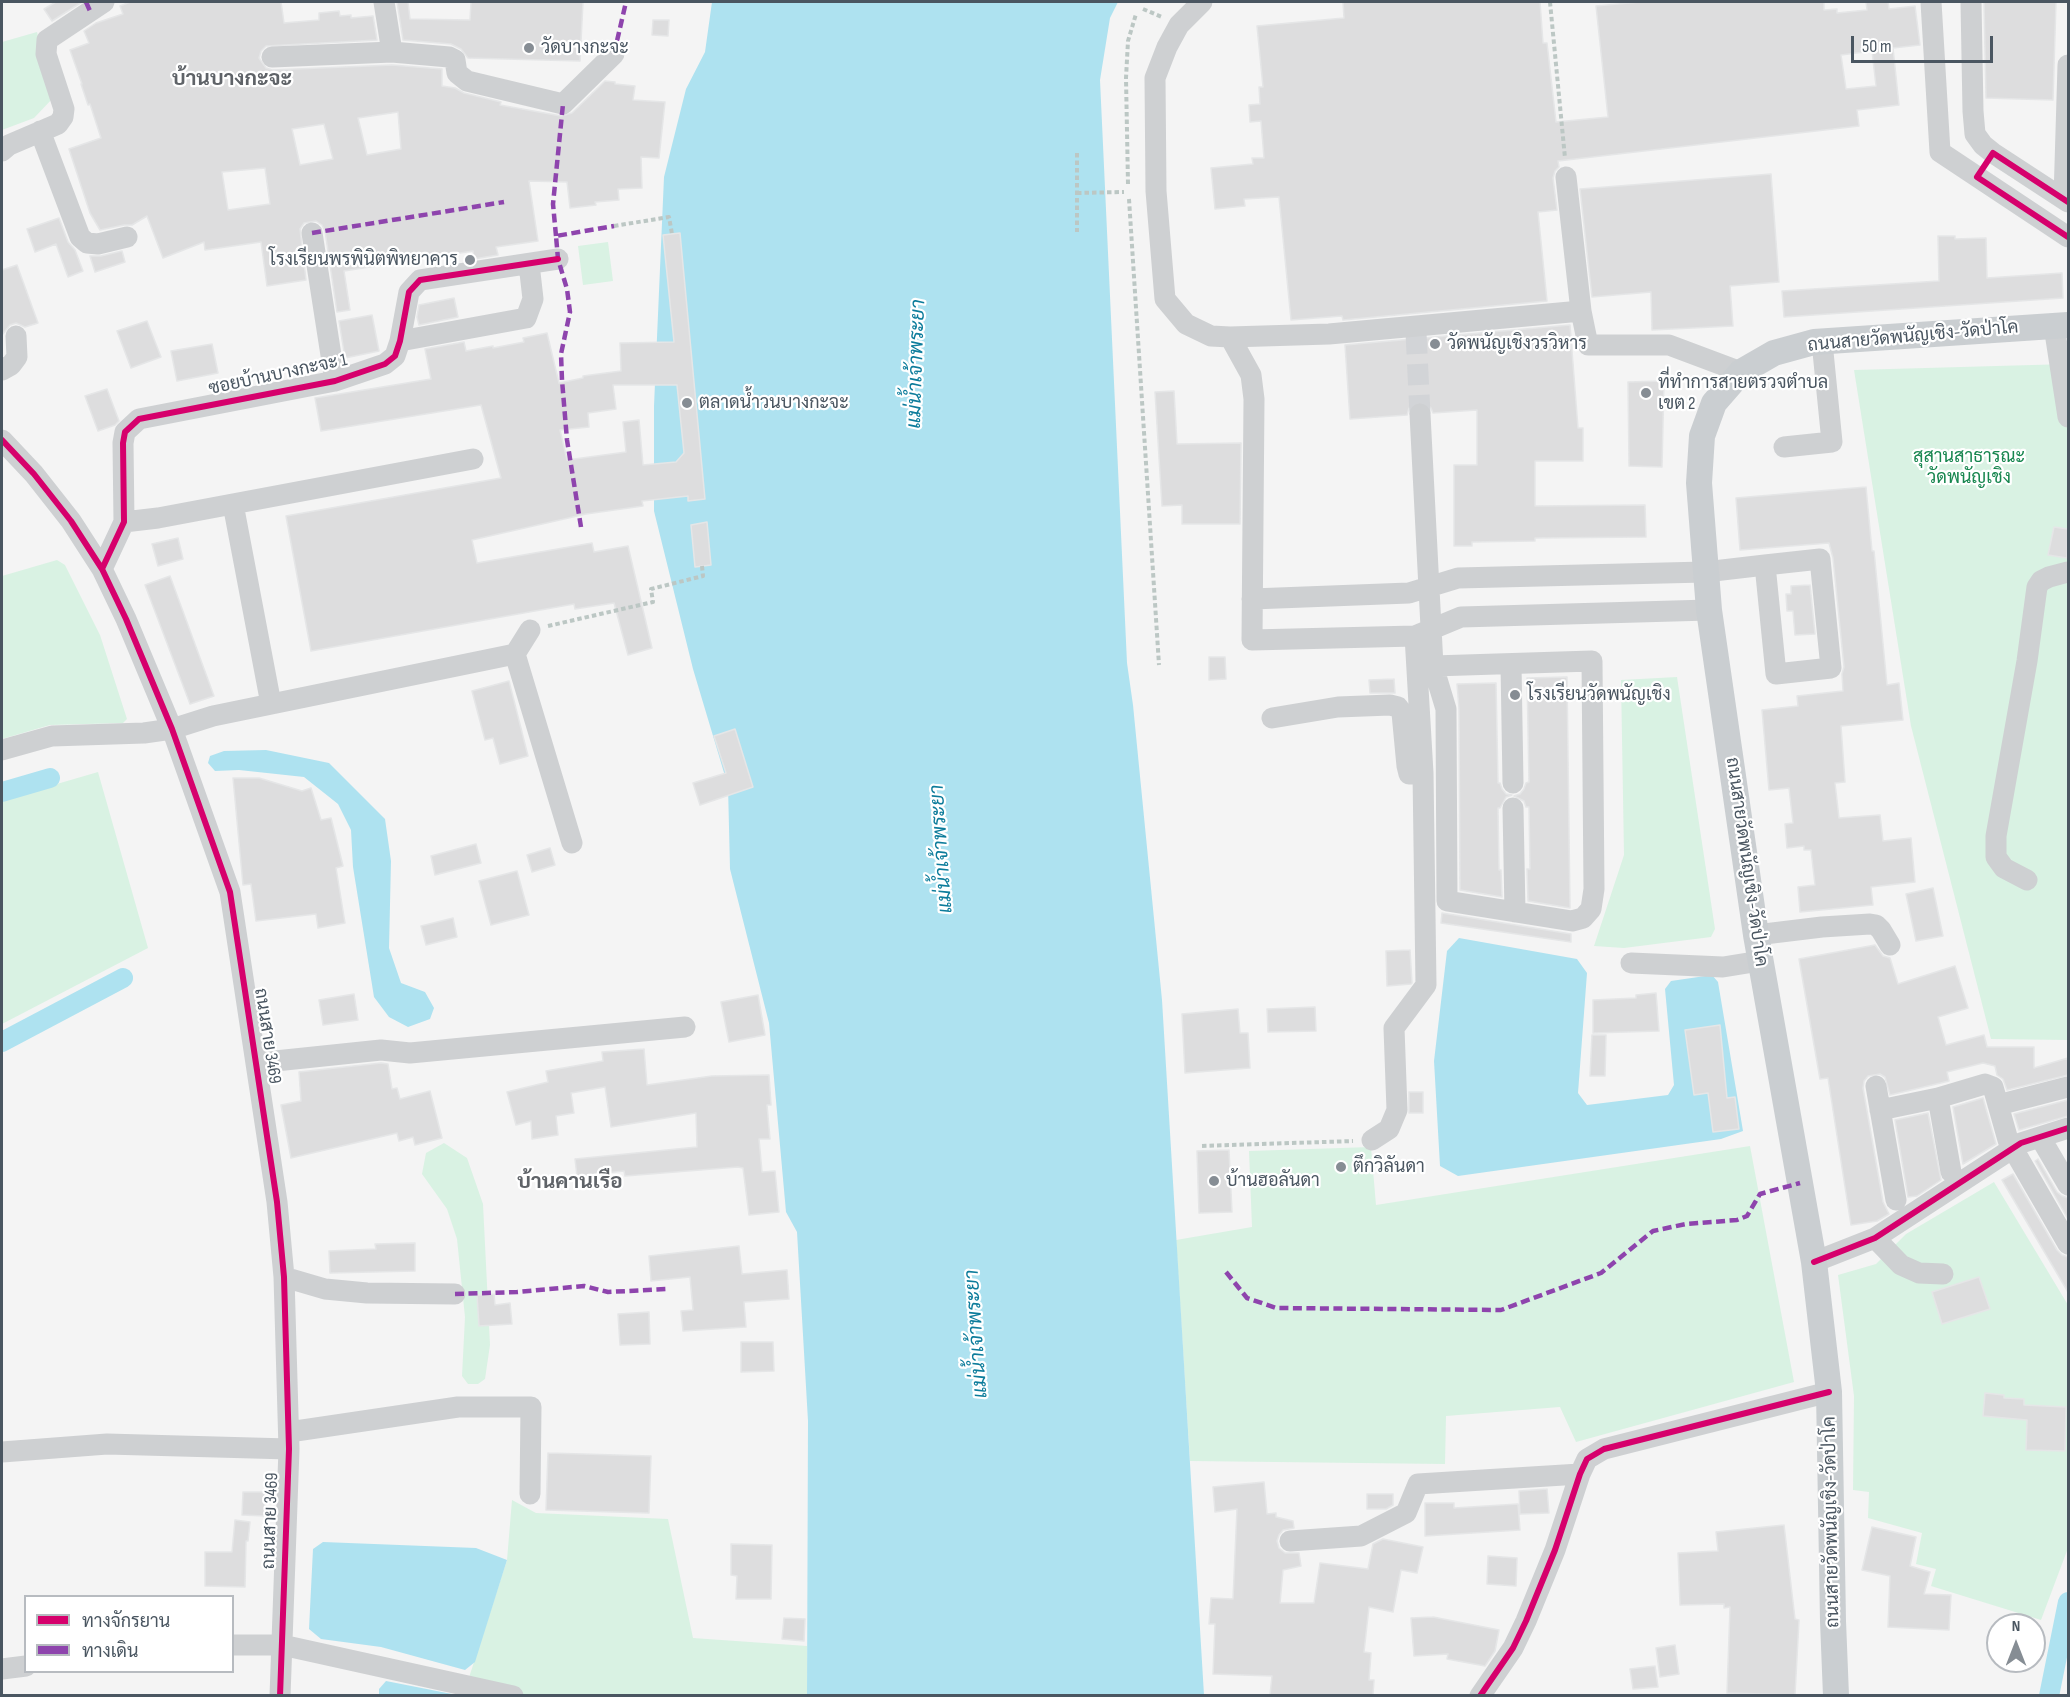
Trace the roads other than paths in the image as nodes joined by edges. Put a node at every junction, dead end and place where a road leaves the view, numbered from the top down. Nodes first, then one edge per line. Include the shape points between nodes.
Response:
1 (104, 2) edge
2 (384, 2) edge
3 (1202, 2) edge
4 (1931, 2) edge
5 (1971, 2) edge
6 (392, 52) junction
7 (614, 54) dead end
8 (272, 57) dead end
9 (2068, 65) edge
10 (40, 131) junction
11 (2, 151) edge
12 (1994, 153) junction
13 (1566, 177) road end
14 (1977, 177) junction
15 (2066, 200) edge
16 (312, 233) dead end
17 (127, 237) dead end
18 (2068, 237) edge
19 (558, 259) dead end
20 (529, 264) junction
21 (1581, 311) junction
22 (2061, 325) edge
23 (16, 336) dead end
24 (1230, 337) junction
25 (400, 341) junction
26 (1822, 342) junction
27 (2, 370) edge
28 (1741, 372) junction
29 (335, 381) junction
30 (1420, 414) tunnel mouth
31 (2068, 417) edge
32 (2, 440) edge
33 (1784, 447) dead end
34 (473, 459) dead end
35 (233, 504) junction
36 (124, 522) junction
37 (1765, 565) junction
38 (102, 569) junction
39 (1705, 572) junction
40 (2068, 572) edge
41 (1429, 587) junction
42 (1252, 599) junction
43 (1709, 610) junction
44 (530, 630) road end
45 (1423, 632) junction
46 (515, 654) junction
47 (1511, 664) junction
48 (1433, 666) junction
49 (271, 704) junction
50 (1272, 718) dead end
51 (172, 729) junction
52 (2, 750) edge
53 (1422, 773) junction
54 (1513, 783) dead end
55 (1513, 808) dead end
56 (572, 843) dead end
57 (2028, 880) dead end
58 (1515, 912) junction
59 (1756, 935) junction
60 (1890, 945) dead end
61 (1760, 961) junction
62 (1631, 963) dead end
63 (685, 1027) dead end
64 (256, 1063) junction
65 (1876, 1086) dead end
66 (2068, 1087) edge
67 (1938, 1098) junction
68 (1998, 1106) junction
69 (1880, 1110) junction
70 (2068, 1128) edge
71 (2040, 1137) junction
72 (1372, 1140) road end
73 (2012, 1149) junction
74 (1951, 1172) dead end
75 (2068, 1185) edge
76 (1896, 1200) dead end
77 (1875, 1238) junction
78 (2068, 1244) edge
79 (1814, 1262) junction
80 (1943, 1274) dead end
81 (284, 1277) junction
82 (455, 1294) dead end
83 (1829, 1392) junction
84 (289, 1440) junction
85 (2, 1452) edge
86 (1580, 1474) junction
87 (530, 1494) dead end
88 (1290, 1540) dead end
89 (234, 1645) edge
90 (282, 1645) junction
91 (24, 1666) edge
92 (2, 1669) edge
93 (280, 1695) edge
94 (513, 1695) edge
95 (1480, 1695) edge
96 (1836, 1695) edge

1 - 10 street via 47,40 46,54 64,109 58,124
2 - 6 street
3 - 24 street via 1179,25 1155,78 1158,223 1165,299 1186,324 1211,336
4 - 14 street via 1940,152
5 - 12 street via 1975,134
6 - 7 street via 448,57 455,60 457,73 467,81 563,104
6 - 8 street
9 - 15 street
10 - 11 street
10 - 17 street via 80,237 87,243 98,244
12 - 14 street
12 - 15 street
13 - 21 street
14 - 18 street
16 - 29 street
19 - 20 street, ซอยบ้านบางกะจะ 1
20 - 25 street, ซอยบ้านบางกะจะ 1 via 420,280 409,292
20 - 25 street via 533,299 526,318
21 - 24 street via 1416,329
21 - 28 street via 1588,345 1669,345
22 - 26 main road, ถนนสายวัดพนัญเชิง-วัดป่าโค
22 - 31 street
23 - 27 street via 17,357
24 - 42 street via 1251,375 1254,399
25 - 29 street, ซอยบ้านบางกะจะ 1 via 394,356 385,364
26 - 28 main road, ถนนสายวัดพนัญเชิง-วัดป่าโค via 1774,353
26 - 33 street via 1832,442
28 - 39 main road, ถนนสายวัดพนัญเชิง-วัดป่าโค via 1714,403 1702,436 1699,483
29 - 36 street, ซอยบ้านบางกะจะ 1 via 139,419 125,432 123,443
30 - 41 street
32 - 38 street, ถนนสาย 3469 via 71,520
34 - 35 street
35 - 36 street
35 - 49 street
36 - 38 street, ซอยบ้านบางกะจะ 1
37 - 37 street via 1820,559 1831,668 1776,674
37 - 39 street
38 - 51 street, ถนนสาย 3469
39 - 41 street via 1458,578
39 - 43 main road, ถนนสายวัดพนัญเชิง-วัดป่าโค
40 - 57 street via 2049,577 2037,587 2028,661 1996,836 1996,857 2004,868
41 - 42 street via 1409,593
41 - 45 street
42 - 45 street via 1252,640
43 - 45 street via 1461,617
43 - 59 main road, ถนนสายวัดพนัญเชิง-วัดป่าโค
44 - 46 street
45 - 48 street
45 - 53 street
46 - 49 street
46 - 56 street
47 - 48 street
47 - 54 street
47 - 58 street via 1592,661 1593,681 1591,909 1583,918 1572,921
48 - 58 street via 1446,709 1447,901
49 - 51 street
50 - 53 street via 1338,707 1398,707 1409,774
51 - 52 street via 52,736
51 - 64 street, ถนนสาย 3469 via 230,892
53 - 72 street via 1426,985 1394,1028 1397,1110 1389,1129
55 - 58 street
59 - 60 street via 1870,924 1881,930
59 - 61 main road, ถนนสายวัดพนัญเชิง-วัดป่าโค
61 - 62 street via 1723,967
61 - 79 main road, ถนนสายวัดพนัญเชิง-วัดป่าโค
63 - 64 street
64 - 81 street, ถนนสาย 3469
65 - 69 street
66 - 68 street
67 - 68 street via 1989,1085
67 - 69 street
67 - 74 street
68 - 73 street
69 - 76 street
70 - 71 street
71 - 73 street
71 - 75 street
73 - 77 street
73 - 78 street
77 - 79 street
77 - 80 street via 1901,1265 1919,1273
79 - 83 main road, ถนนสายวัดพนัญเชิง-วัดป่าโค
81 - 82 street via 325,1289
81 - 84 street, ถนนสาย 3469
83 - 86 street via 1604,1449 1587,1459
83 - 96 main road, ถนนสายวัดพนัญเชิง-วัดป่าโค
84 - 85 street via 107,1444
84 - 87 street via 458,1407 531,1407
84 - 90 street, ถนนสาย 3469
86 - 88 street via 1418,1484 1406,1514 1361,1536
86 - 95 street via 1526,1620 1513,1648
89 - 90 street
90 - 93 street, ถนนสาย 3469
90 - 94 street
91 - 92 street

